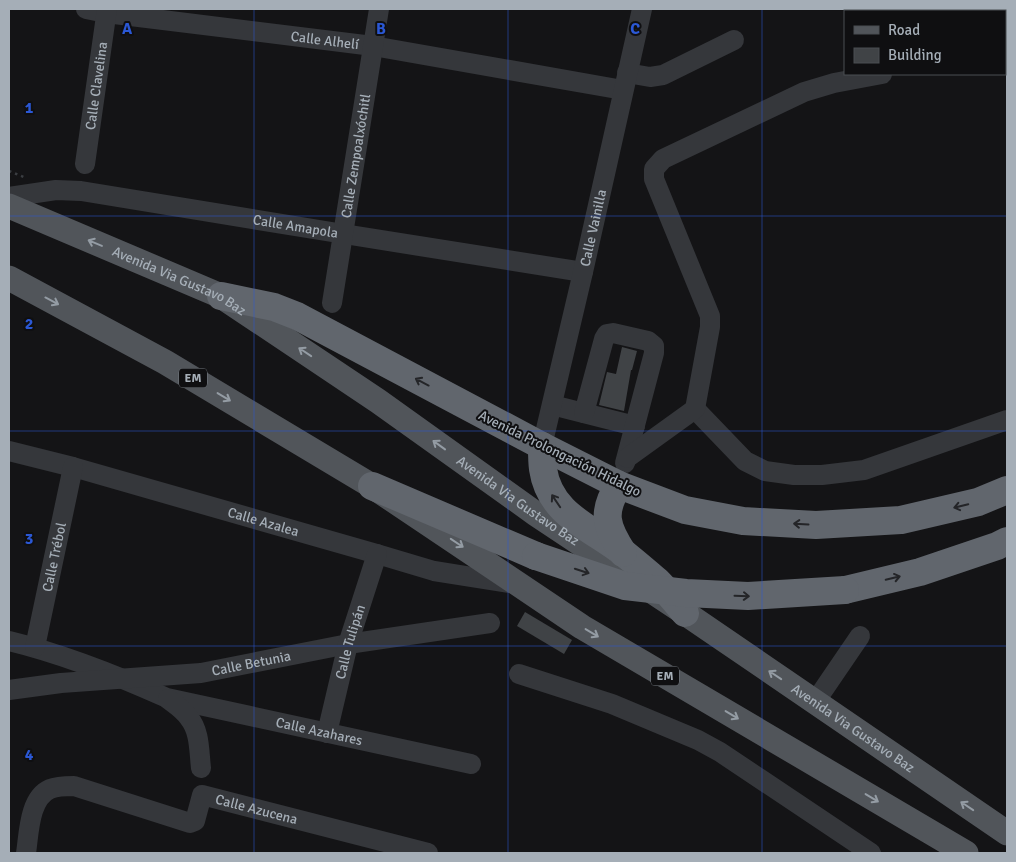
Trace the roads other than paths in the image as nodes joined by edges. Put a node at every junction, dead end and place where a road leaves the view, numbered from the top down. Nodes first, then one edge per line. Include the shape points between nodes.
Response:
1 (86, 9) edge
2 (379, 9) edge
3 (642, 9) edge
4 (106, 11) edge
5 (734, 40) dead end
6 (373, 46) junction
7 (877, 75) edge
8 (625, 82) junction
9 (85, 164) dead end
10 (9, 197) edge
11 (9, 206) edge
12 (344, 234) junction
13 (584, 272) junction
14 (9, 278) edge
15 (221, 296) junction
16 (332, 303) dead end
17 (552, 404) junction
18 (695, 409) junction
19 (584, 413) junction
20 (1007, 420) edge
21 (635, 426) junction
22 (542, 446) junction
23 (9, 451) edge
24 (627, 458) junction
25 (73, 467) junction
26 (620, 485) junction
27 (372, 486) junction
28 (1007, 490) edge
29 (1007, 540) edge
30 (623, 553) junction
31 (377, 554) junction
32 (518, 584) junction
33 (685, 613) junction
34 (490, 623) dead end
35 (860, 636) dead end
36 (9, 641) edge
37 (348, 644) junction
38 (35, 647) junction
39 (519, 674) dead end
40 (122, 678) junction
41 (9, 690) edge
42 (167, 698) junction
43 (815, 702) junction
44 (327, 732) junction
45 (471, 764) dead end
46 (202, 768) dead end
47 (1007, 834) edge
48 (26, 853) edge
49 (428, 853) edge
50 (870, 853) edge
51 (966, 853) edge

1 - 4 street, Calle Alhelí
2 - 6 street, Calle Zempoalxóchitl
3 - 8 street, Calle Vainilla
4 - 6 street, Calle Alhelí
4 - 9 street, Calle Clavelina
5 - 8 street, Calle Alhelí via 663,75
6 - 8 street, Calle Alhelí
6 - 12 street, Calle Zempoalxóchitl
7 - 18 street via 804,92 663,159 654,169 654,179 710,316
8 - 13 street, Calle Vainilla
10 - 12 street, Calle Amapola via 56,190 80,191
15 -> 11 main road, Avenida Via Gustavo Baz
12 - 13 street, Calle Amapola
12 - 16 street, Calle Zempoalxóchitl
13 - 17 street, Calle Vainilla
14 -> 27 main road, EM via 166,362
22 -> 15 highway, Avenida Prolongación Hidalgo via 297,316 274,307
33 -> 15 main road, Avenida Via Gustavo Baz
17 - 19 street
17 - 22 street, Calle Vainilla
18 - 20 street via 745,461 765,471 794,475 864,470
18 - 24 street
19 - 21 street
19 - 21 street via 607,334 648,341 654,346 654,353
21 - 24 street
22 - 26 highway, Avenida Prolongación Hidalgo
30 -> 22 highway via 561,509 546,484
23 - 25 street, Calle Azalea
24 - 26 street
25 - 31 street, Calle Azalea
25 - 38 street, Calle Trébol
28 -> 26 highway, Avenida Prolongación Hidalgo via 978,502 901,520 816,525 743,521 685,510
26 - 30 highway via 612,496 608,519 614,540
27 -> 29 highway, bridge via 536,556 625,586 686,593 748,596 845,590 920,572
27 -> 32 main road, EM
30 - 33 highway via 658,582
31 - 32 street, Calle Azalea via 434,571
31 - 37 street, Calle Tulipán
32 -> 51 main road, EM via 582,627
43 -> 33 main road, Avenida Via Gustavo Baz
34 - 37 street, Calle Betunia
35 - 43 street
36 - 38 street, Calle Azahares
37 - 40 street, Calle Betunia via 201,673
37 - 44 street, Calle Tulipán
38 - 40 street, Calle Azahares
39 - 50 street via 612,704 698,740
40 - 41 street, Calle Betunia
40 - 42 street, Calle Azahares
42 - 44 street, Calle Azahares
42 - 46 street, Calle Azahares via 191,719
47 -> 43 main road, Avenida Via Gustavo Baz
44 - 45 street, Calle Azahares
48 - 49 street, Calle Azucena via 33,809 39,798 50,789 65,786 74,786 190,823 197,817 202,795

